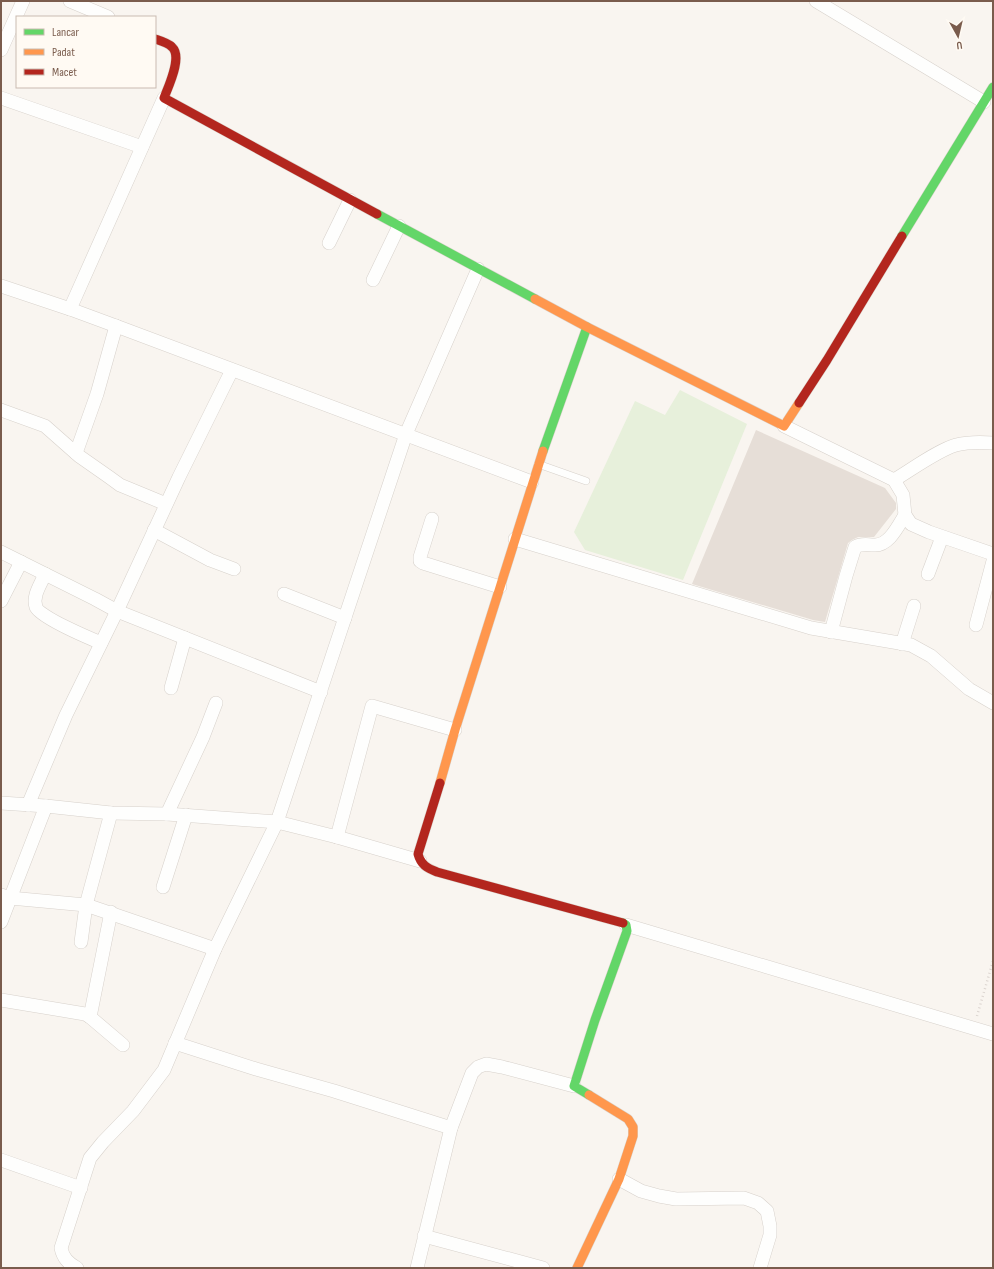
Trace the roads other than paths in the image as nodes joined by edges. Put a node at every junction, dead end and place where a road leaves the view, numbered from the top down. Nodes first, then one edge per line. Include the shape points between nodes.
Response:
1 (23, 1) edge
2 (70, 1) edge
3 (816, 1) edge
4 (16, 16) edge
5 (106, 16) edge
6 (16, 17) edge
7 (156, 39) edge
8 (1, 50) edge
9 (993, 87) edge
10 (1, 98) edge
11 (164, 98) junction
12 (984, 102) junction
13 (142, 147) junction
14 (350, 200) junction
15 (399, 226) junction
16 (329, 243) dead end
17 (478, 269) junction
18 (372, 280) dead end
19 (1, 286) edge
20 (70, 309) junction
21 (116, 326) junction
22 (587, 327) junction
23 (232, 370) junction
24 (1, 410) edge
25 (784, 426) junction
26 (406, 434) junction
27 (993, 443) edge
28 (76, 453) junction
29 (538, 464) junction
30 (586, 480) dead end
31 (894, 480) junction
32 (532, 482) junction
33 (166, 504) junction
34 (905, 515) junction
35 (432, 519) dead end
36 (154, 530) junction
37 (942, 537) junction
38 (515, 539) junction
39 (1, 552) edge
40 (993, 554) edge
41 (993, 561) edge
42 (21, 562) junction
43 (234, 570) dead end
44 (45, 574) junction
45 (928, 574) dead end
46 (500, 586) junction
47 (284, 594) dead end
48 (1, 601) edge
49 (914, 606) dead end
50 (117, 611) junction
51 (345, 618) junction
52 (976, 625) dead end
53 (832, 632) junction
54 (185, 638) junction
55 (101, 643) junction
56 (902, 644) junction
57 (171, 688) dead end
58 (321, 692) junction
59 (216, 703) dead end
60 (993, 703) edge
61 (455, 730) junction
62 (1, 803) edge
63 (28, 805) junction
64 (46, 806) junction
65 (111, 813) junction
66 (167, 814) junction
67 (186, 815) junction
68 (277, 822) junction
69 (337, 836) junction
70 (420, 862) junction
71 (163, 887) dead end
72 (6, 896) edge
73 (86, 905) junction
74 (111, 912) junction
75 (1, 922) edge
76 (626, 926) junction
77 (81, 942) dead end
78 (215, 949) junction
79 (1, 1000) edge
80 (90, 1016) junction
81 (993, 1034) edge
82 (175, 1043) junction
83 (123, 1045) dead end
84 (574, 1086) junction
85 (451, 1128) junction
86 (1, 1160) edge
87 (618, 1179) junction
88 (81, 1188) junction
89 (424, 1236) junction
90 (77, 1268) edge
91 (417, 1268) edge
92 (543, 1268) edge
93 (577, 1268) edge
94 (760, 1268) edge

1 - 4 street
2 - 5 street
3 - 12 street
6 - 8 street
7 - 11 street via 174,49 176,55 176,64
9 - 12 street
10 - 13 street
11 - 13 street
11 - 14 street
12 - 25 street
13 - 20 street
14 - 15 street
14 - 16 street
15 - 17 street
15 - 18 street
17 - 22 street
17 - 26 street
19 - 20 street
20 - 21 street
21 - 23 street
21 - 28 street via 97,394
22 - 25 street
22 - 29 street
23 - 26 street
23 - 33 street
24 - 28 street via 45,426
25 - 31 street
26 - 32 street
26 - 51 street
27 - 31 street via 954,446
28 - 33 street via 120,485
29 - 30 lane
29 - 32 street
31 - 34 street via 903,495
32 - 38 street
33 - 36 street
34 - 37 street via 916,527
34 - 53 street via 883,543 855,547
35 - 46 street via 420,561
36 - 43 street
36 - 50 street
37 - 40 street
37 - 45 street
38 - 46 street
38 - 53 street via 796,624
39 - 42 street
41 - 52 street
42 - 44 street
42 - 48 street
44 - 50 street
44 - 55 street via 35,600 37,610 70,630
46 - 61 street
47 - 51 street
49 - 56 street
50 - 54 street
50 - 55 street
51 - 58 street
53 - 56 street
54 - 57 street
54 - 58 street
55 - 63 street via 66,715
56 - 60 street via 911,645 931,656 969,690
58 - 68 street
59 - 66 street
61 - 69 street via 372,706
61 - 70 street via 418,854
62 - 63 street
63 - 64 street
64 - 65 street
64 - 72 street
65 - 66 street
65 - 73 street
66 - 67 street
67 - 68 street
67 - 71 street
68 - 69 street
68 - 78 street
69 - 70 street
70 - 76 street via 437,872 624,923
72 - 73 street
72 - 75 street
73 - 74 street
73 - 77 street
74 - 78 street
74 - 80 street
76 - 81 street
76 - 84 street via 627,931
78 - 82 street
79 - 80 street
80 - 83 street
82 - 85 street
82 - 88 street via 164,1070 133,1111 90,1158
84 - 85 street via 486,1064 472,1073
84 - 87 street via 628,1119 633,1127 633,1136
85 - 89 street
86 - 88 street
87 - 93 street
87 - 94 street via 641,1191 676,1199 744,1198 758,1203 767,1212 770,1226 770,1235
88 - 90 street via 61,1248 63,1256
89 - 91 street
89 - 92 street

